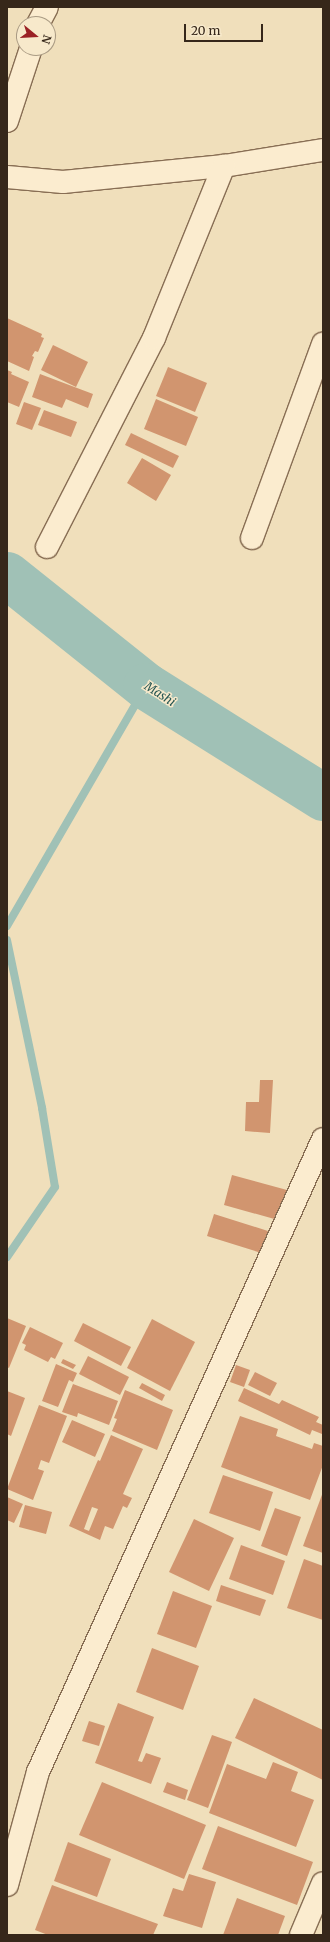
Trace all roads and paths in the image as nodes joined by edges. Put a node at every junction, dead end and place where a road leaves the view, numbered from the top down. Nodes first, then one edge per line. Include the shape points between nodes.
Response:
1 (47, 7) edge
2 (42, 16) edge
3 (28, 56) edge
4 (7, 121) edge
5 (323, 150) edge
6 (224, 166) junction
7 (7, 177) edge
8 (323, 344) edge
9 (252, 538) dead end
10 (47, 547) dead end
11 (323, 1139) edge
12 (323, 1883) edge
13 (7, 1885) edge
14 (301, 1935) edge

1 - 2 street
3 - 4 street
5 - 6 street
6 - 7 street via 63,182
6 - 10 street via 154,338
8 - 9 street
11 - 13 street via 38,1772
12 - 14 street

